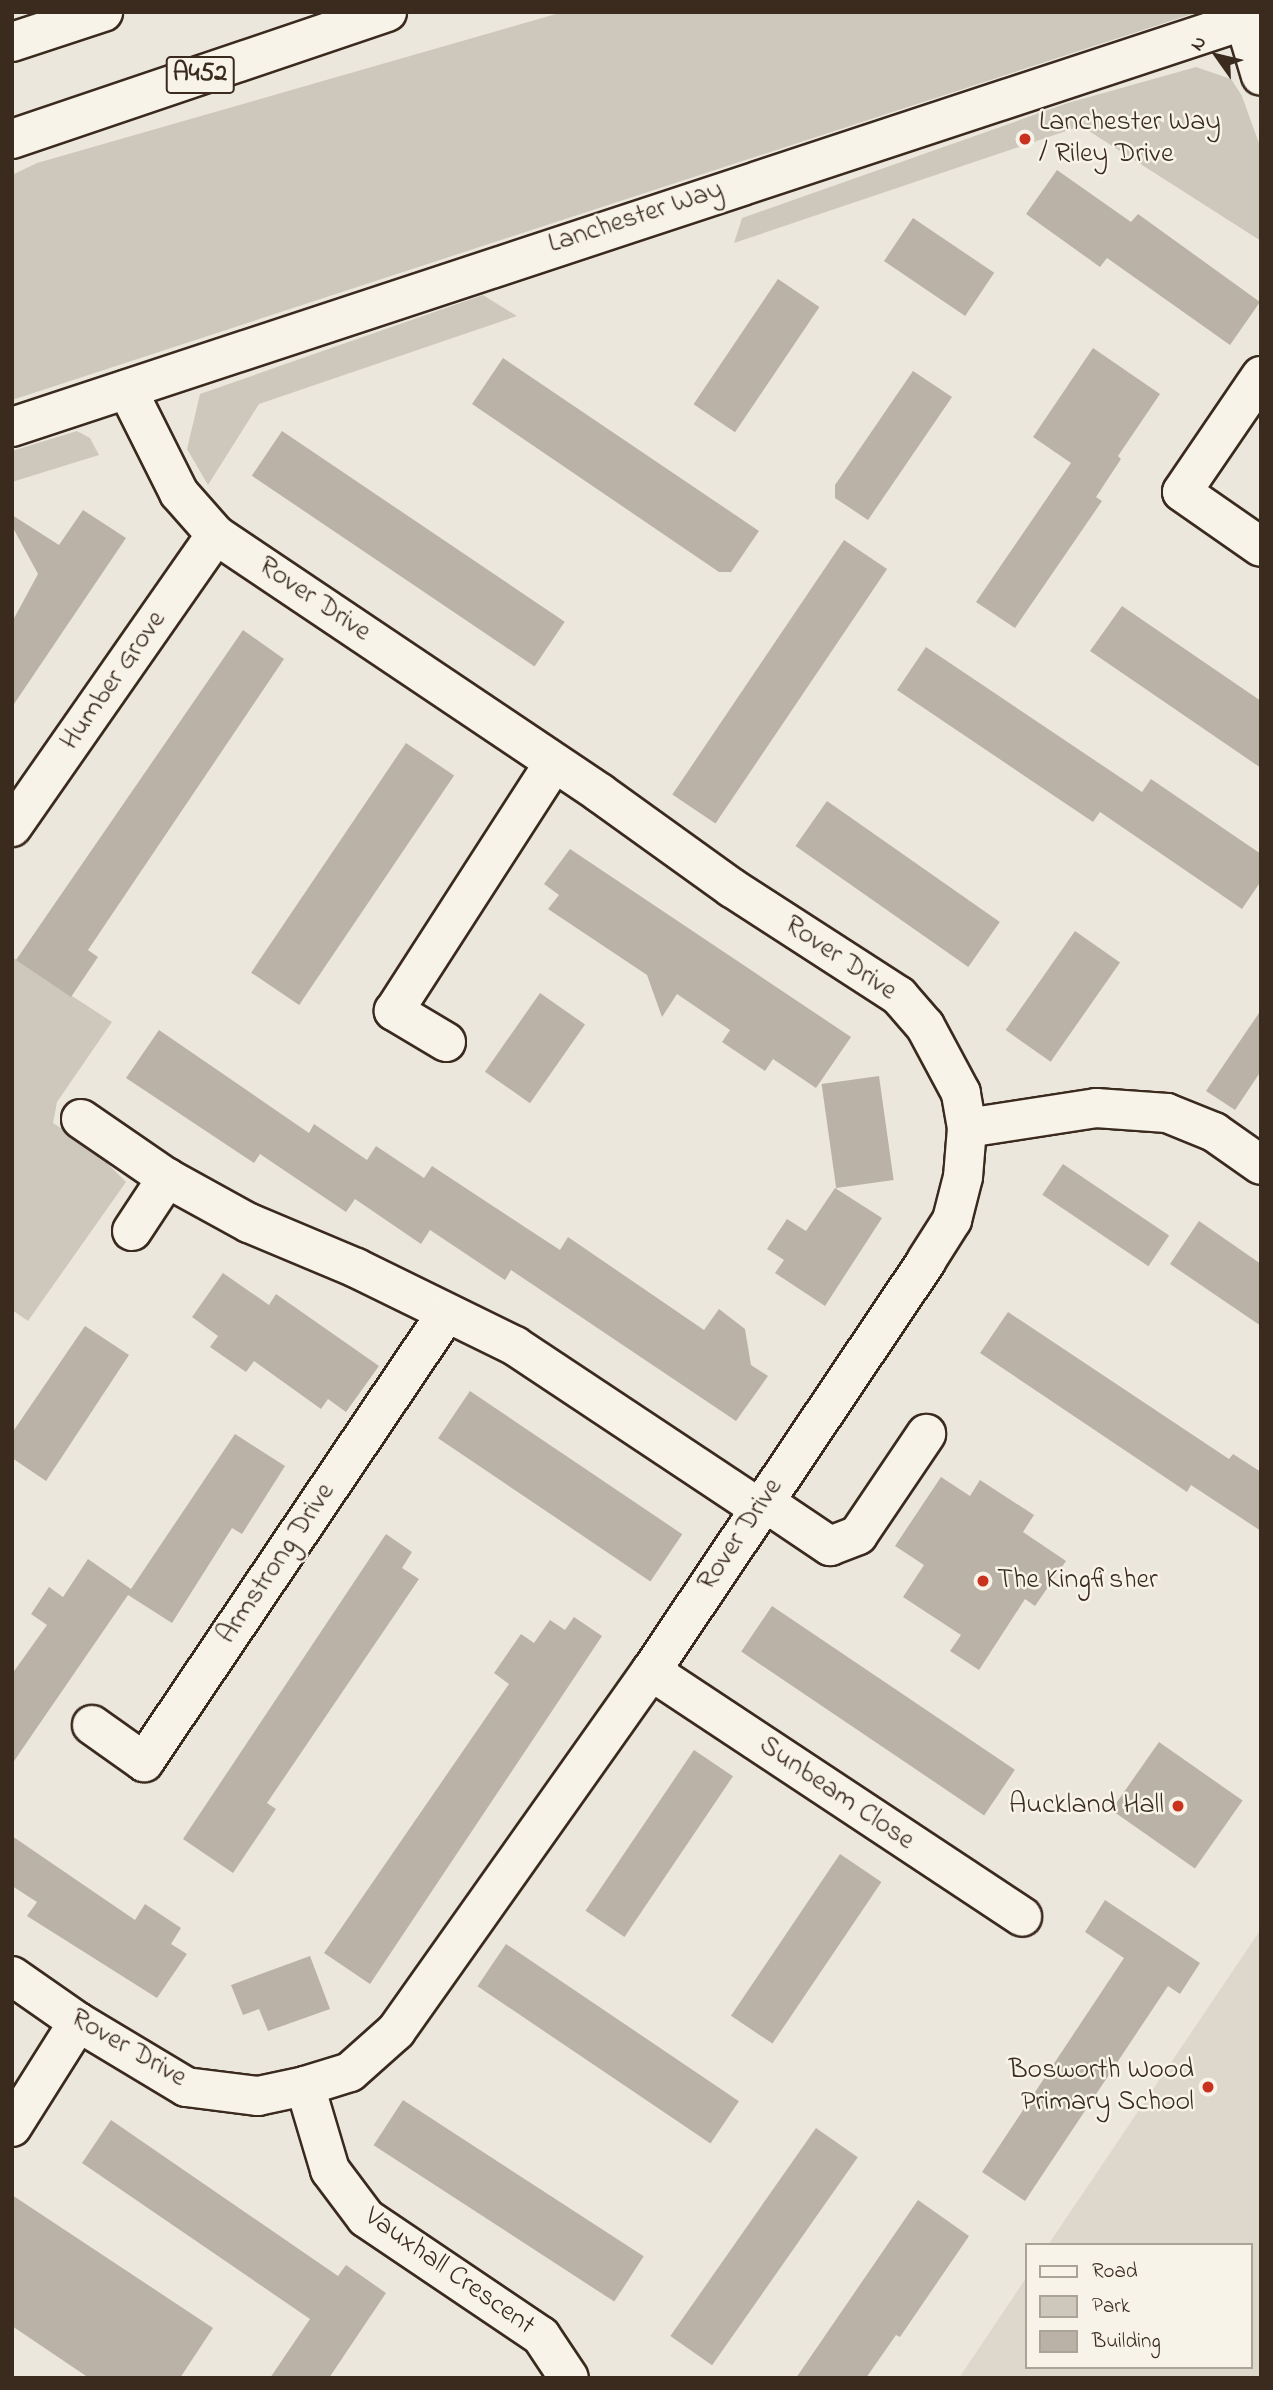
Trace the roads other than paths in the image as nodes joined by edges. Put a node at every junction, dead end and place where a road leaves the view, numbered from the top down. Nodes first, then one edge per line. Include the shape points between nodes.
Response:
1 (103, 12) edge
2 (387, 12) edge
3 (1252, 17) edge
4 (12, 42) edge
5 (1261, 76) edge
6 (12, 139) edge
7 (1261, 376) edge
8 (127, 389) junction
9 (12, 427) edge
10 (216, 535) junction
11 (1261, 547) edge
12 (554, 763) junction
13 (12, 827) edge
14 (446, 1042) dead end
15 (81, 1119) dead end
16 (967, 1128) junction
17 (1261, 1165) edge
18 (167, 1178) junction
19 (131, 1231) dead end
20 (446, 1314) junction
21 (926, 1434) dead end
22 (761, 1504) junction
23 (651, 1671) junction
24 (92, 1725) dead end
25 (1021, 1917) dead end
26 (12, 1976) edge
27 (78, 2022) junction
28 (305, 2086) junction
29 (12, 2127) edge
30 (569, 2378) edge

1 - 4 main road
2 - 6 main road, A452
3 - 5 main road
3 - 8 main road, Lanchester Way
7 - 11 main road via 1182,492
8 - 9 main road, Lanchester Way
8 - 10 main road, Rover Drive via 178,492
10 - 12 main road, Rover Drive
10 - 13 main road, Humber Grove
12 - 14 main road via 394,1011
12 - 16 main road, Rover Drive via 732,888 899,996 925,1026 961,1093
15 - 18 main road
16 - 17 main road via 1096,1108 1167,1113 1214,1132
16 - 22 main road, Rover Drive via 963,1177 952,1220
18 - 19 main road
18 - 20 main road via 248,1223 356,1268
20 - 22 main road via 515,1346
20 - 24 main road, Armstrong Drive via 144,1762
21 - 22 main road via 858,1535 830,1546
22 - 23 main road, Rover Drive
23 - 25 main road, Sunbeam Close
23 - 28 main road, Rover Drive via 396,2031 350,2072
26 - 27 main road, Rover Drive
27 - 28 main road, Rover Drive via 186,2087 258,2096
27 - 29 main road
28 - 30 main road, Vauxhall Crescent via 330,2170 366,2218 541,2336

